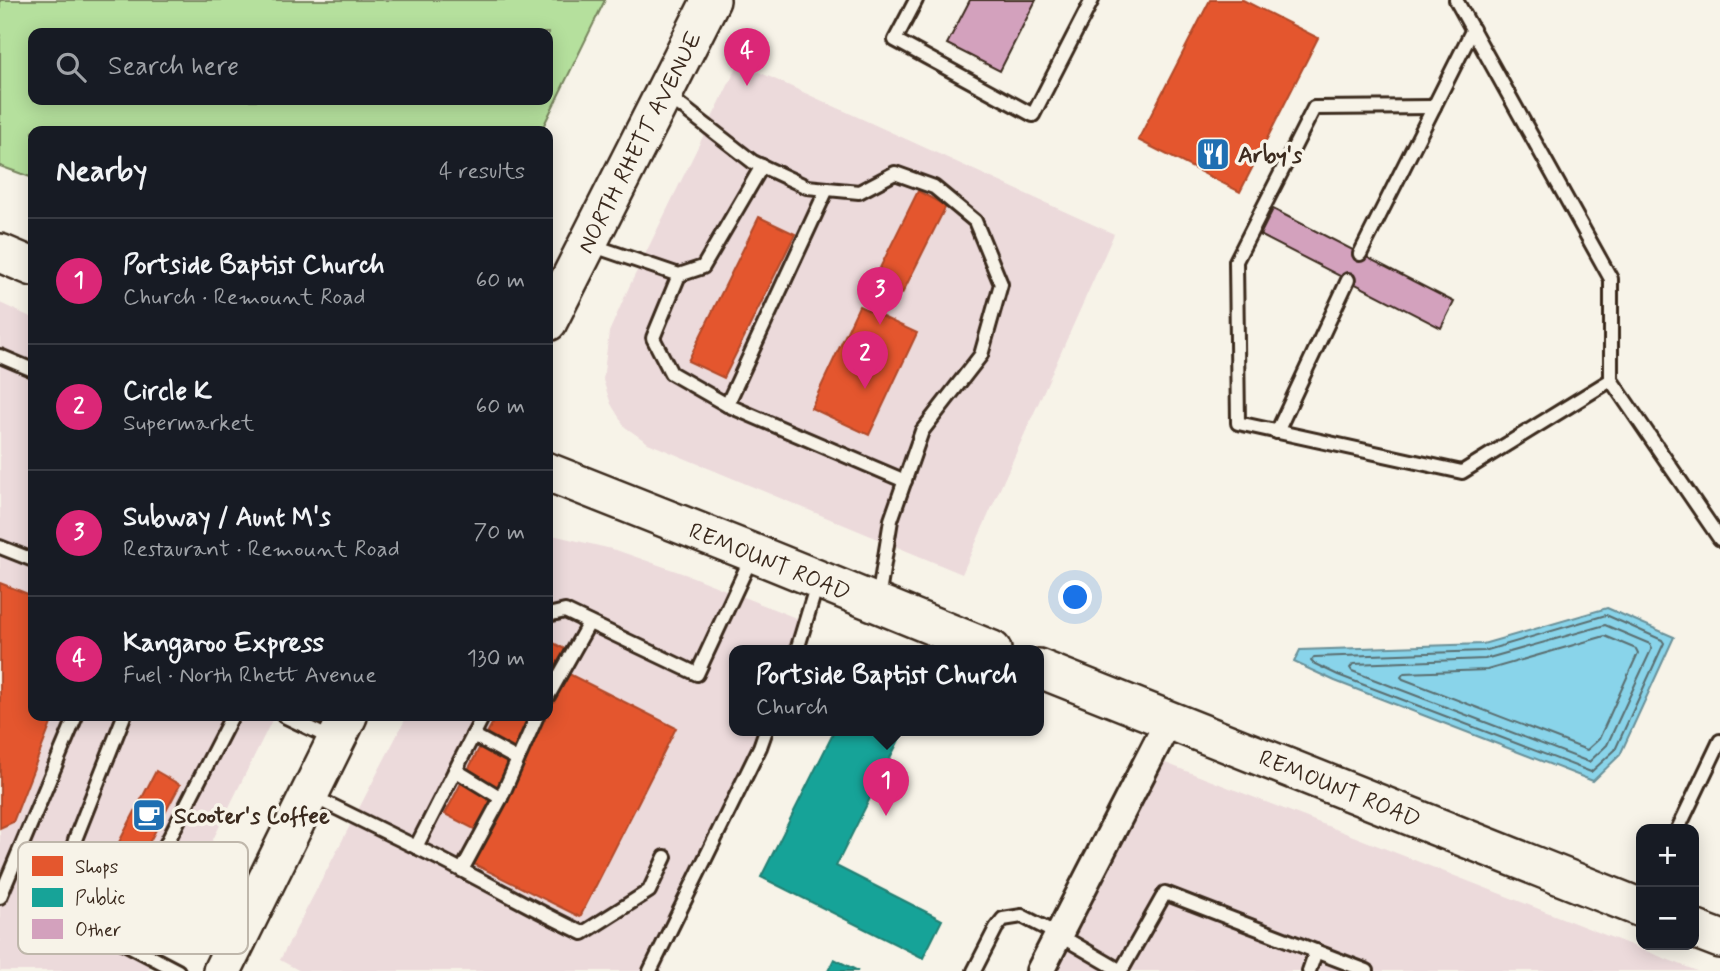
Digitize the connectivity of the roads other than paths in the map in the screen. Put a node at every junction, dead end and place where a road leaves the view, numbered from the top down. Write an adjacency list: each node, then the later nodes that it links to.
1 (711, 0): 6 (main road, NORTH RHETT AVENUE)
2 (916, 0): 3 (lane)
3 (1092, 0)
4 (1456, 0): 5 (lane)
5 (1472, 29): 7 (lane); 19 (lane)
6 (664, 93): 8 (lane); 10 (main road, NORTH RHETT AVENUE)
7 (1434, 107): 12 (lane); 21 (lane)
8 (762, 166): 9 (lane); 14 (lane)
9 (827, 189): 20 (lane); 23 (lane)
10 (587, 244): 14 (lane); 16 (main road, NORTH RHETT AVENUE)
11 (0, 253): 13 (main road)
12 (1360, 254)
13 (28, 265)
14 (679, 275): 20 (lane)
15 (1348, 280): 21 (lane)
16 (553, 312)
17 (0, 356): 18 (lane)
18 (28, 368)
19 (1611, 380): 21 (lane); 24 (lane)
20 (727, 405): 23 (lane)
21 (1277, 432)
22 (553, 474): 26 (main road, REMOUNT ROAD)
23 (905, 481): 29 (lane)
24 (1720, 539)
25 (0, 547): 27 (lane)
26 (753, 553): 28 (main road, REMOUNT ROAD); 31 (lane)
27 (28, 558)
28 (818, 580): 29 (main road, REMOUNT ROAD); 32 (lane)
29 (877, 604): 33 (main road, REMOUNT ROAD)
30 (553, 614): 31 (lane)
31 (589, 623): 35 (lane)
32 (798, 645)
33 (980, 645)
34 (1044, 670): 36 (main road, REMOUNT ROAD)
35 (553, 677)
36 (1169, 720): 60 (main road, REMOUNT ROAD); 63 (street)
37 (74, 721): 52 (lane)
38 (122, 721): 53 (lane)
39 (229, 721): 54 (lane)
40 (308, 721): 43 (lane)
41 (480, 721): 44 (lane)
42 (532, 721): 47 (lane)
43 (342, 728): 49 (main road)
44 (473, 735): 47 (lane); 48 (lane)
45 (764, 736): 70 (lane)
46 (1720, 741): 51 (lane)
47 (517, 759): 50 (lane)
48 (455, 770): 50 (lane); 55 (lane)
49 (310, 795): 55 (lane); 61 (main road)
50 (501, 797): 58 (lane)
51 (1680, 824)
52 (23, 842)
53 (75, 842)
54 (167, 842)
55 (416, 847): 58 (lane)
56 (18, 854): 59 (lane)
57 (665, 857): 58 (lane)
58 (462, 870)
59 (0, 897)
60 (1636, 905)
61 (248, 919)
62 (1699, 931): 64 (main road)
63 (1059, 934): 71 (lane); 72 (street); 73 (lane)
64 (1720, 939)
65 (1317, 951): 73 (lane); 74 (lane); 75 (lane)
66 (145, 954): 68 (lane)
67 (230, 954): 69 (main road)
68 (178, 971)
69 (222, 971)
70 (650, 971)
71 (974, 971)
72 (1040, 971)
73 (1121, 971)
74 (1309, 971)
75 (1367, 971)

